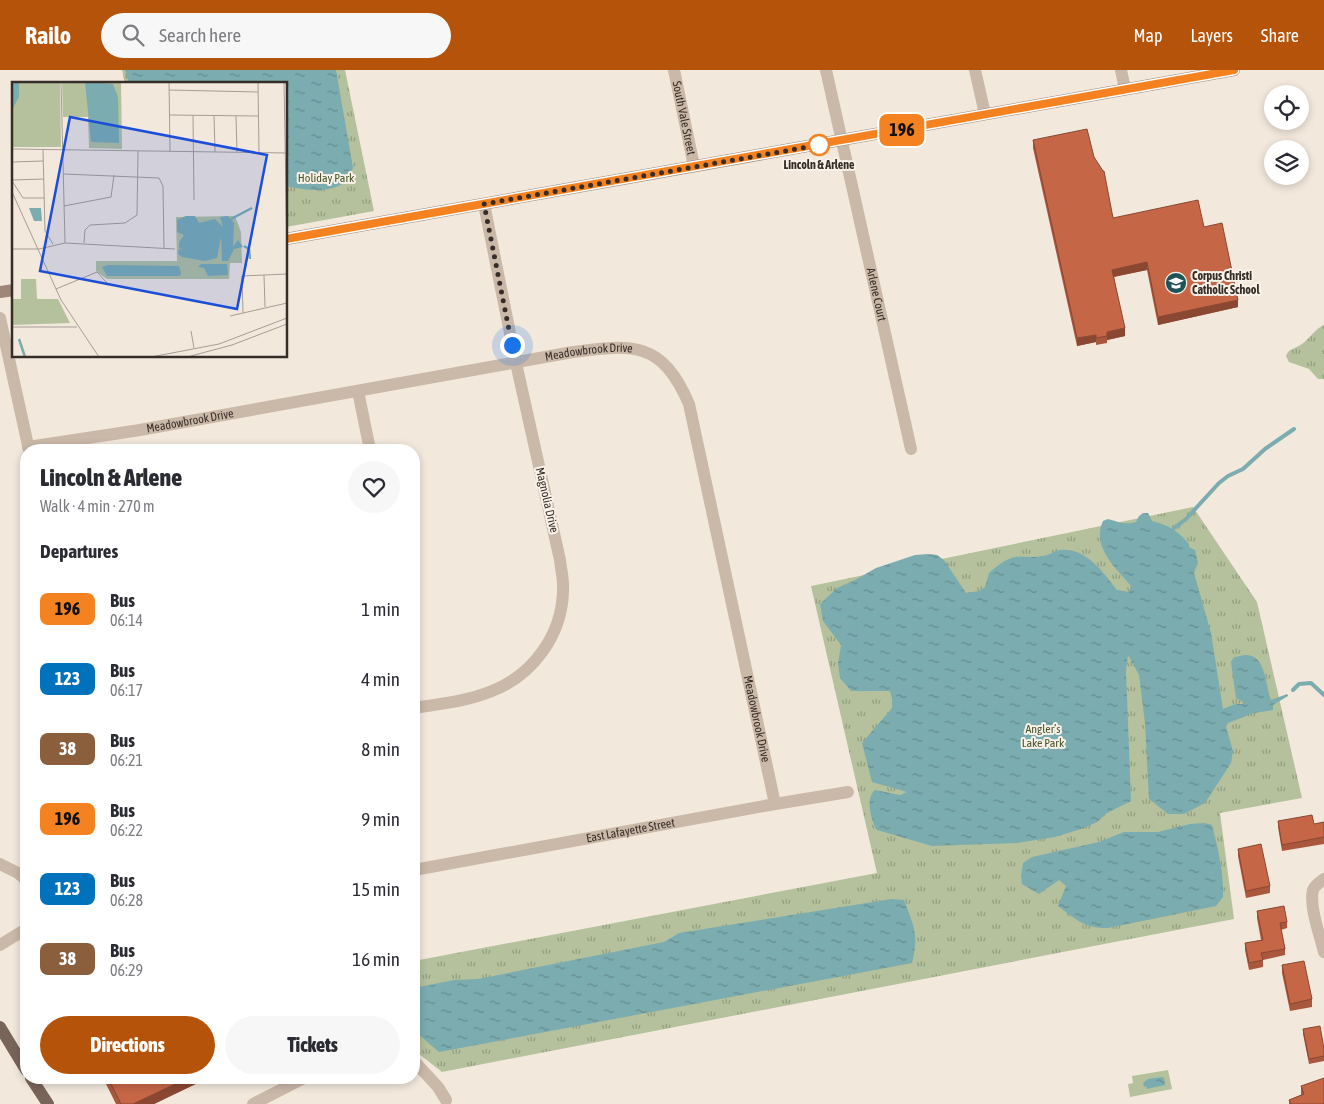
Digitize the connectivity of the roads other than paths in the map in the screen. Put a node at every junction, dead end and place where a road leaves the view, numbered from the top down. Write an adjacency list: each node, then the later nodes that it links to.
1 (674, 70): 9 (street, South Vale Street)
2 (826, 70): 8 (street, Arlene Court)
3 (976, 70): 7 (street)
4 (1121, 70): 6 (street)
5 (1234, 70): 6 (main road)
6 (1125, 89): 7 (main road)
7 (985, 114): 8 (main road)
8 (841, 141): 9 (main road); 18 (street, Arlene Court)
9 (694, 166): 10 (main road)
10 (484, 204): 11 (main road); 13 (street, Magnolia Drive)
11 (288, 239)
12 (0, 318): 15 (street)
13 (516, 363): 14 (street, Meadowbrook Drive); 19 (street, Magnolia Drive); 21 (street, Meadowbrook Drive)
14 (358, 391): 16 (street, Meadowbrook Drive); 17 (street)
15 (28, 444)
16 (58, 444)
17 (369, 444)
18 (910, 449)
19 (420, 707)
20 (848, 792): 21 (street, East Lafayette Street)
21 (775, 804): 23 (street, East Lafayette Street)
22 (0, 864): 24 (street)
23 (420, 869)
24 (20, 875)
25 (1320, 882): 28 (street)
26 (20, 933): 27 (street)
27 (0, 945)
28 (1324, 952)
29 (0, 1027): 30 (main road)
30 (20, 1060)
31 (420, 1068): 34 (street)
32 (35, 1084): 35 (main road)
33 (292, 1084): 36 (street)
34 (446, 1100)
35 (48, 1104)
36 (253, 1104)

